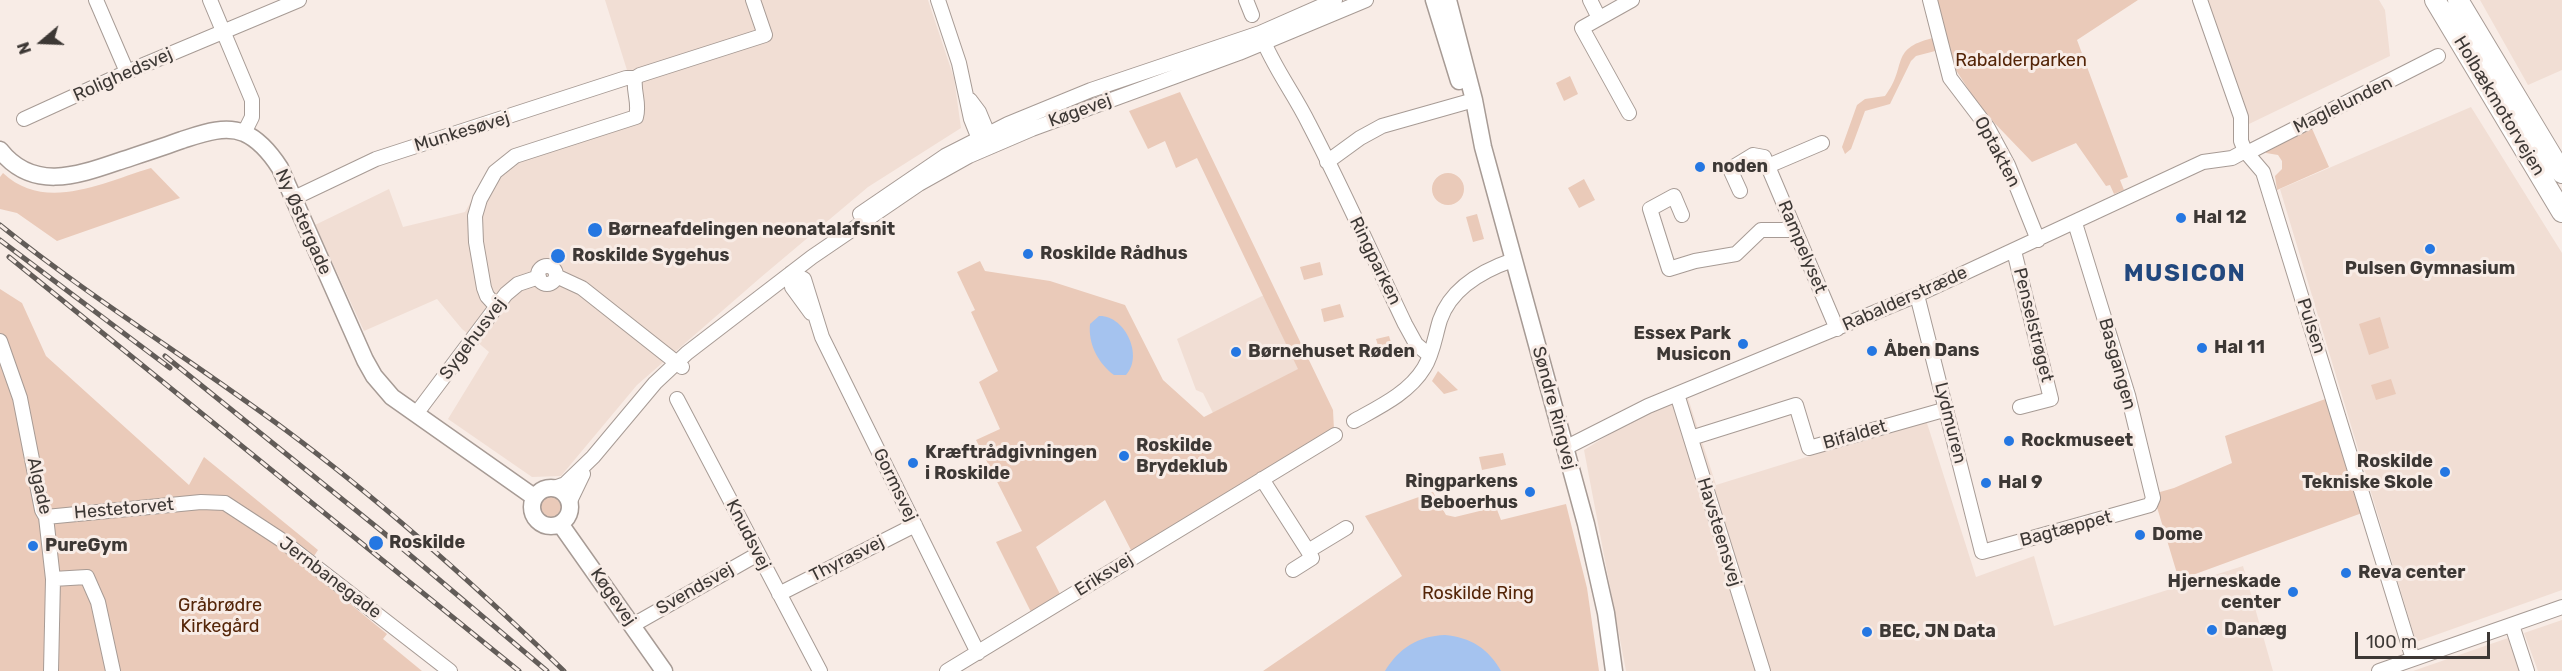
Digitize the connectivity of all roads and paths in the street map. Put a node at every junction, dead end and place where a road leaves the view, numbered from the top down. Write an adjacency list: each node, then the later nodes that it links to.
1 (96, 0): 24 (street)
2 (210, 0): 21 (street)
3 (298, 0): 21 (street, Rolighedsvej)
4 (753, 0): 25 (street, Munkesøvej)
5 (938, 0): 31 (street)
6 (1246, 0): 19 (street)
7 (1366, 0): 18 (street, Køgevej)
8 (1434, 0): 26 (main road, Søndre Ringvej)
9 (1448, 0): 26 (main road, Søndre Ringvej)
10 (1590, 0): 20 (street)
11 (1632, 0): 20 (street)
12 (1930, 0): 44 (street, Optakten)
13 (2200, 0): 34 (street, Pulsen)
14 (2422, 0): 29 (highway)
15 (2435, 0): 29 (highway, Holbækmotorvejen)
16 (2458, 0): 29 (highway, Holbækmotorvejen)
17 (2466, 0): 29 (highway)
18 (1339, 3): 22 (street, Køgevej)
19 (1252, 15)
20 (1599, 18): 27 (street)
21 (224, 32): 24 (street, Rolighedsvej); 30 (street)
22 (1262, 38): 31 (street, Køgevej); 35 (street, Ringparken)
23 (2438, 56): 34 (street, Maglelunden)
24 (128, 72): 28 (street, Rolighedsvej)
25 (634, 78): 39 (street, Munkesøvej); 49 (street)
26 (1470, 101): 35 (street); 46 (main road, Søndre Ringvej)
27 (1629, 113)
28 (24, 119)
29 (2518, 119): 37 (highway, Holbækmotorvejen); 40 (highway, Holbækmotorvejen)
30 (244, 133): 33 (main road); 39 (main road, Ny Østergade)
31 (986, 142): 47 (street, Køgevej)
32 (1822, 143): 36 (street)
33 (0, 150)
34 (2246, 152): 42 (street, Rabalderstræde); 84 (street, Pulsen)
35 (1327, 162): 52 (street, Ringparken)
36 (1768, 166): 38 (street); 43 (street, Rampelyset)
37 (2562, 173)
38 (1740, 191)
39 (294, 198): 58 (main road, Ny Østergade)
40 (2562, 212)
41 (1682, 215): 43 (street)
42 (2075, 223): 44 (street, Rabalderstræde); 69 (street, Basgangen)
43 (1795, 230): 50 (street, Rampelyset)
44 (2038, 240): 45 (street, Rabalderstræde)
45 (2014, 251): 48 (street, Rabalderstræde); 57 (street, Penselstrøget)
46 (1513, 260): 52 (street); 62 (main road, Søndre Ringvej)
47 (791, 273): 53 (street, Køgevej); 72 (street, Gormsvej)
48 (1917, 295): 50 (street, Rabalderstræde); 56 (street, Lydmuren)
49 (497, 307): 53 (street, Sygehusvej); 58 (street, Sygehusvej)
50 (1837, 329): 54 (street, Rabalderstræde)
51 (0, 341): 70 (street, Algade)
52 (1430, 355): 59 (street)
53 (680, 365): 63 (street, Køgevej)
54 (1677, 393): 61 (street, Havsteensvej); 62 (street, Rabalderstræde)
55 (677, 399): 76 (street, Knudsvej)
56 (1947, 407): 61 (street, Bifaldet); 75 (street, Lydmuren)
57 (2020, 407)
58 (416, 414): 66 (main road, Ny Østergade)
59 (1354, 421)
60 (1335, 435): 64 (street, Eriksvej)
61 (1690, 438): 92 (street, Havsteensvej)
62 (1565, 448): 91 (main road, Søndre Ringvej)
63 (593, 457): 65 (street, Køgevej); 67 (street, Køgevej)
64 (1262, 479): 74 (street); 83 (street, Eriksvej)
65 (554, 488): 66 (main road); 67 (main road)
66 (534, 497): 71 (main road)
67 (570, 501): 71 (main road)
68 (201, 502): 70 (street, Hestetorvet); 85 (street, Jernbanegade)
69 (2150, 505): 75 (street, Bagtæppet)
70 (46, 517): 78 (street, Algade)
71 (561, 525): 81 (main road, Køgevej)
72 (915, 525): 79 (street, Thyrasvej); 83 (street, Gormsvej)
73 (1346, 528): 74 (street)
74 (1308, 551): 77 (street)
75 (1982, 552)
76 (758, 554): 79 (street, Knudsvej); 81 (street, Svendsvej)
77 (1293, 570)
78 (52, 579): 86 (street, Algade); 87 (street)
79 (779, 594): 89 (street, Knudsvej)
80 (2562, 607): 82 (street)
81 (633, 625): 88 (main road, Køgevej)
82 (2512, 625): 84 (street); 94 (street)
83 (978, 653): 90 (street, Eriksvej)
84 (2413, 659): 93 (street)
85 (442, 668)
86 (51, 671)
87 (112, 671)
88 (664, 671)
89 (820, 671)
90 (947, 671)
91 (1614, 671)
92 (1763, 671)
93 (2379, 671)
94 (2527, 671)

